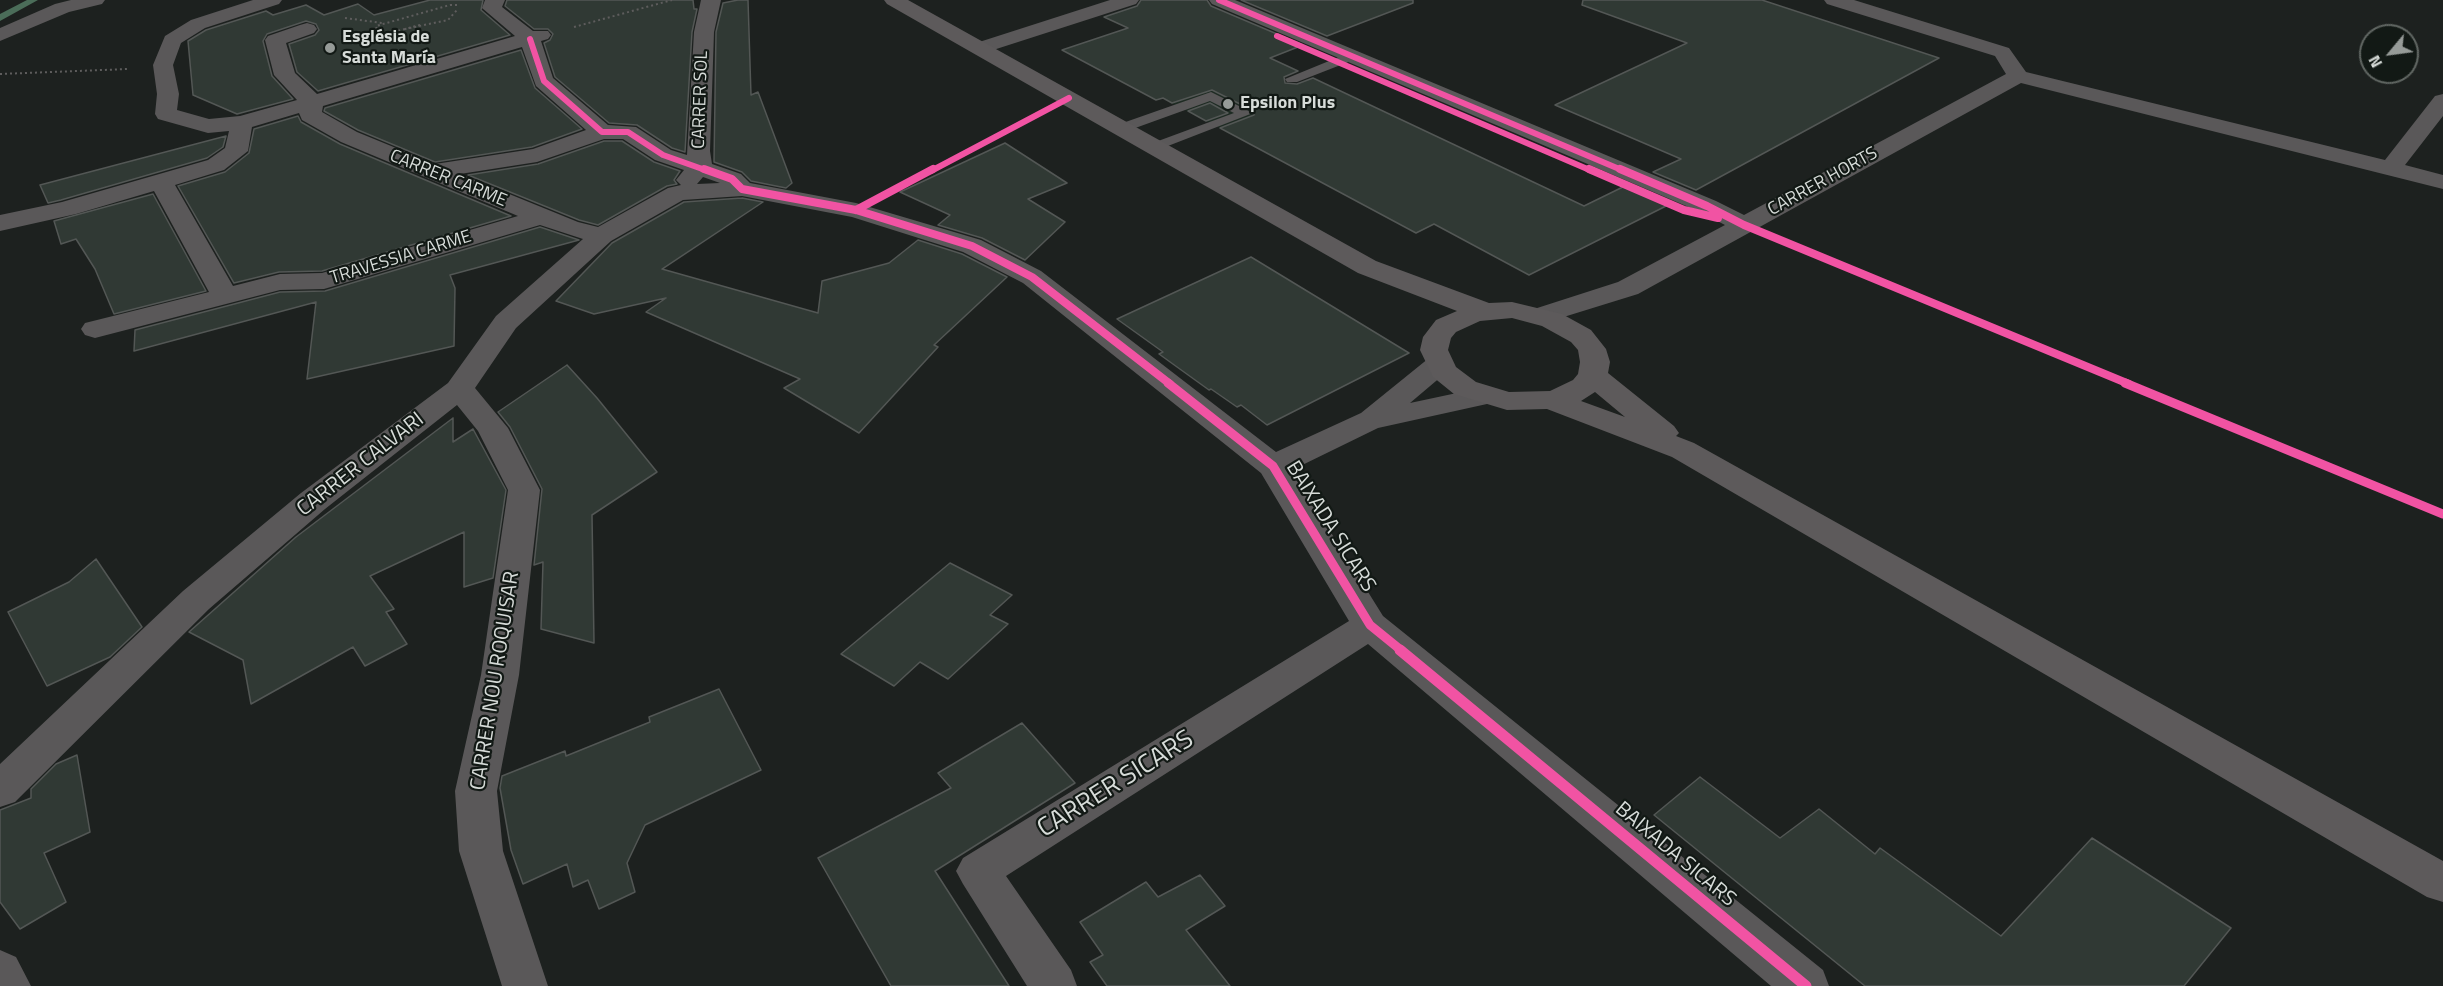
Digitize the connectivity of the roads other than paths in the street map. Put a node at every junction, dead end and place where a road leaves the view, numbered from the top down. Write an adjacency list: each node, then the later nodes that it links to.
1 (95, 0): 10 (street)
2 (272, 0): 18 (street)
3 (495, 0): 11 (street)
4 (711, 0): 22 (street, CARRER SOL)
5 (894, 0): 12 (street)
6 (1129, 0): 12 (street)
7 (1219, 0): 13 (street)
8 (1834, 0): 14 (street)
9 (308, 29): 17 (street)
10 (0, 35)
11 (536, 37): 17 (street); 20 (street)
12 (980, 48): 19 (street)
13 (1351, 56): 15 (lane); 31 (street)
14 (2018, 76): 23 (street); 31 (street, CARRER HORTS)
15 (1292, 79)
16 (2443, 101): 23 (street)
17 (314, 103): 18 (street); 24 (street, CARRER CARME)
18 (242, 123): 25 (street)
19 (1122, 128): 21 (street); 21 (lane)
20 (602, 132): 22 (street, BAIXADA SICARS); 24 (street)
21 (1155, 147): 33 (street)
22 (700, 166): 27 (street, BAIXADA SICARS); 28 (street, CARRER SOL)
23 (2391, 168): 26 (street)
24 (431, 172): 29 (street, CARRER CARME)
25 (161, 182): 30 (street); 35 (street)
26 (2443, 182)
27 (742, 189): 28 (street, CARRER CALVARI); 48 (street, BAIXADA SICARS)
28 (677, 193): 32 (street, CARRER CALVARI)
29 (541, 217): 32 (street, CARRER CARME); 35 (street, TRAVESSIA CARME)
30 (0, 223)
31 (1744, 225): 34 (street, CARRER HORTS)
32 (602, 236): 43 (street, CARRER CALVARI)
33 (1367, 267): 36 (street); 39 (street)
34 (1628, 288): 37 (street, CARRER HORTS); 40 (street, CARRER HORTS)
35 (225, 296): 38 (street, TRAVESSIA CARME)
36 (1484, 311): 37 (street); 39 (street)
37 (1541, 315): 40 (street)
38 (95, 329)
39 (1441, 331): 41 (street)
40 (1581, 336): 42 (street)
41 (1439, 364): 44 (street); 46 (street)
42 (1593, 375): 45 (street); 47 (street)
43 (459, 389): 50 (street, CARRER CALVARI); 54 (street, CARRER NOU ROQUISAR)
44 (1485, 396): 45 (street); 46 (street)
45 (1550, 400): 47 (street)
46 (1369, 421): 48 (street)
47 (1683, 450): 51 (street)
48 (1273, 466): 49 (street, BAIXADA SICARS)
49 (1370, 626): 55 (street, CARRER SICARS); 56 (street, BAIXADA SICARS)
50 (0, 790)
51 (2443, 883)
52 (0, 972): 53 (street)
53 (8, 986)
54 (525, 986)
55 (1054, 986)
56 (1806, 986)

